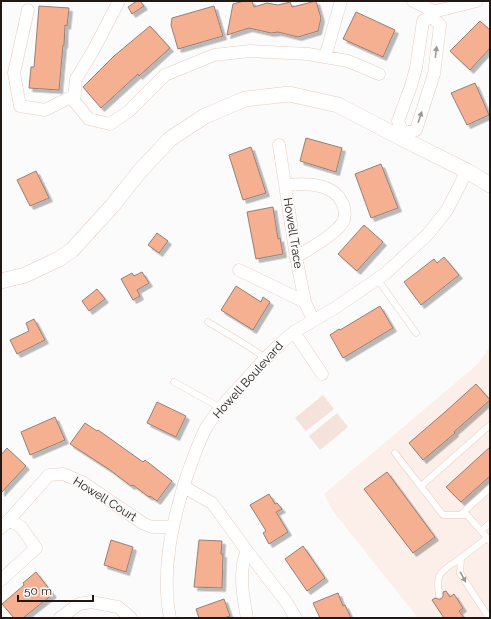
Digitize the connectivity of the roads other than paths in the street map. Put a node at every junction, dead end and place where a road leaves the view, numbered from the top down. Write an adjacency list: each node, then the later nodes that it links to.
1 (119, 1): 11 (street)
2 (341, 1): 7 (street)
3 (413, 1): 6 (street)
4 (477, 1): 6 (street)
5 (28, 10): 11 (street)
6 (432, 14): 9 (street); 10 (street, one-way to 6)
7 (325, 57): 8 (street); 11 (street)
8 (378, 74)
9 (411, 86): 10 (street); 12 (street)
10 (429, 90): 12 (street, one-way to 10)
11 (75, 94)
12 (402, 136): 14 (street); 20 (street)
13 (280, 145): 15 (street, Howell Trace)
14 (467, 171): 16 (street); 19 (street, Howell Boulevard)
15 (285, 185): 17 (street, Howell Trace); 17 (street)
16 (490, 185)
17 (296, 257): 21 (street, Howell Trace)
18 (239, 270): 21 (street)
19 (378, 280): 22 (street, Howell Boulevard); 25 (lane)
20 (1, 281)
21 (305, 302): 22 (street, Howell Trace)
22 (313, 320): 24 (street, Howell Boulevard)
23 (208, 322): 26 (lane)
24 (294, 332): 26 (street, Howell Boulevard); 27 (street)
25 (416, 333)
26 (266, 358): 29 (street, Howell Boulevard)
27 (322, 374)
28 (174, 382): 29 (lane)
29 (221, 408): 32 (street, Howell Boulevard)
30 (490, 425): 33 (lane)
31 (395, 453): 33 (lane)
32 (184, 486): 38 (street, Howell Boulevard); 41 (street)
33 (421, 486): 35 (lane)
34 (490, 488): 35 (lane)
35 (460, 515): 39 (lane)
36 (490, 523): 39 (lane)
37 (5, 524): 38 (street, Howell Court); 43 (street, Howell Court)
38 (172, 527): 47 (street, Howell Boulevard)
39 (481, 531): 40 (lane)
40 (488, 540): 42 (lane)
41 (248, 551): 48 (street); 49 (street)
42 (461, 558): 44 (lane); 50 (lane, one-way to 50)
43 (1, 580)
44 (439, 595)
45 (60, 618): 46 (street)
46 (131, 618)
47 (170, 618)
48 (247, 618)
49 (296, 618)
50 (489, 618)

